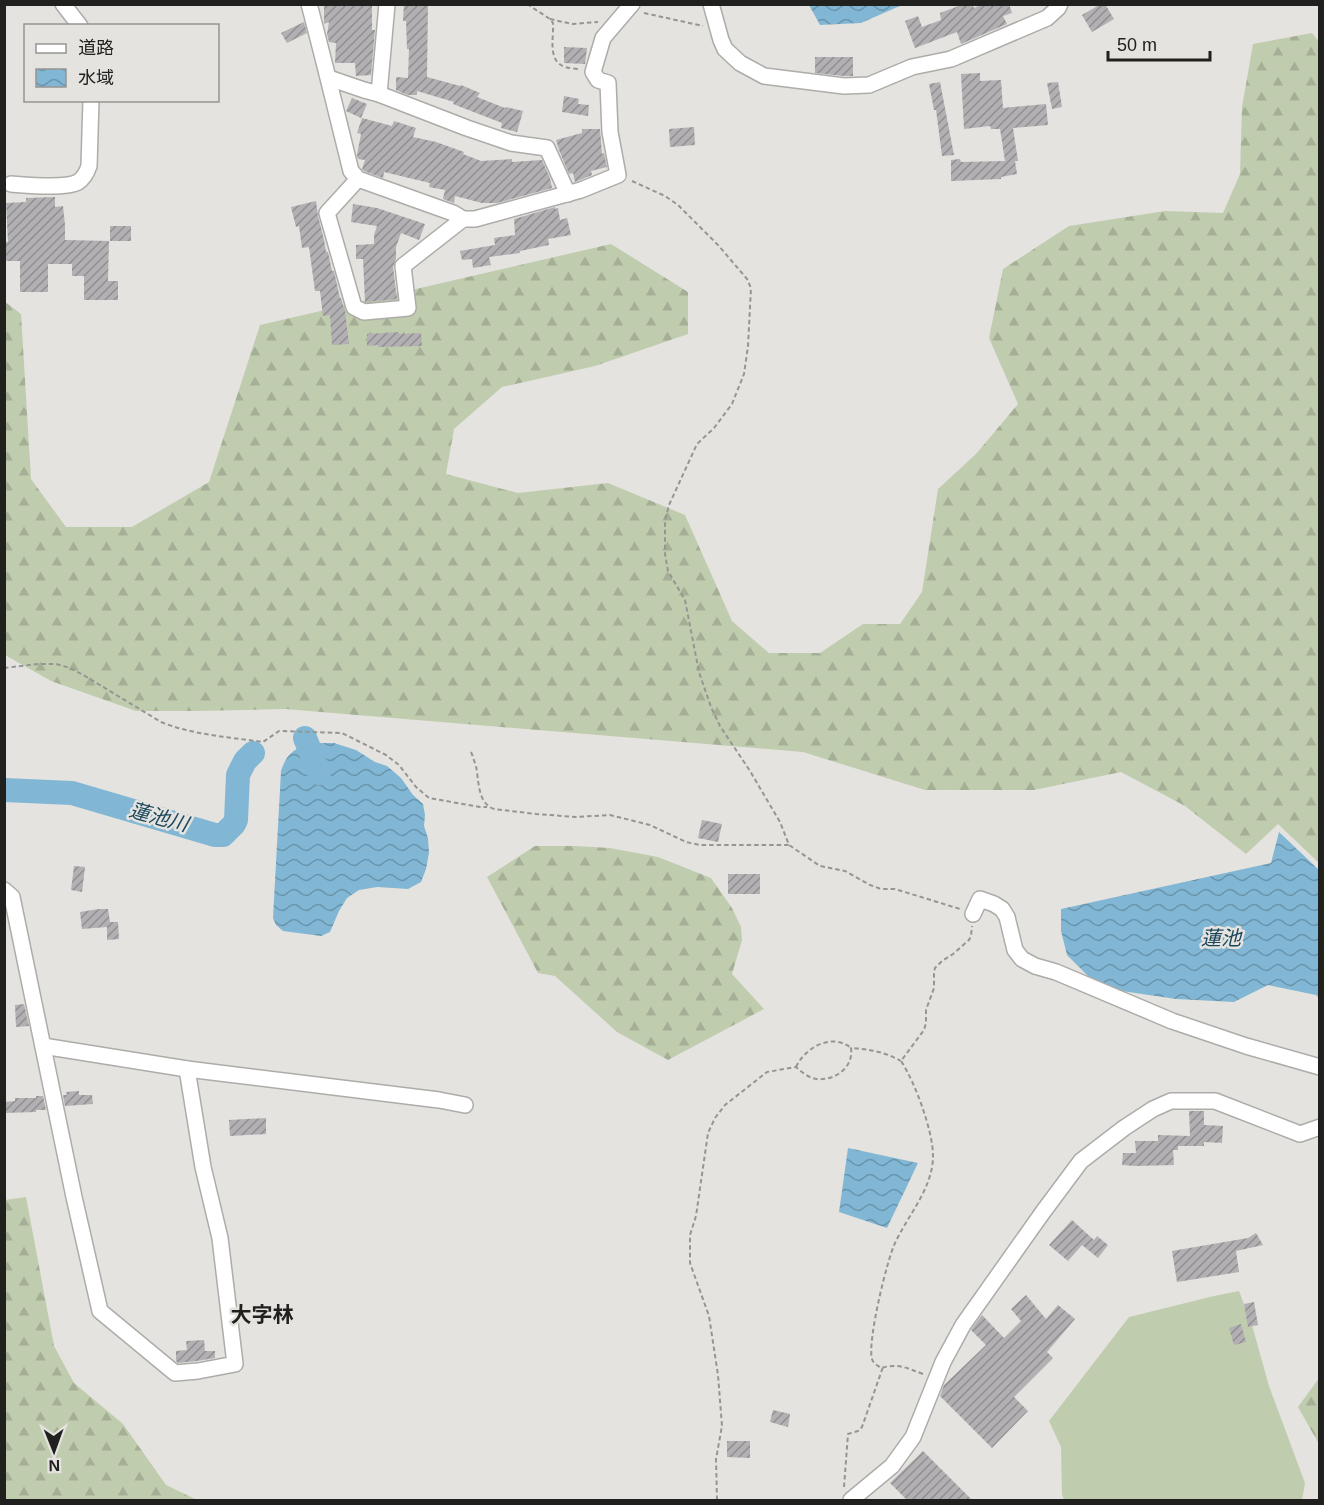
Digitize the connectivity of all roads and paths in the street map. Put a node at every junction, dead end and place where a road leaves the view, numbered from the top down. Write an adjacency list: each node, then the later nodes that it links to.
1 (63, 4): 10 (street)
2 (309, 4): 13 (street)
3 (387, 4): 14 (street)
4 (527, 4): 8 (path)
5 (711, 4): 11 (street)
6 (1060, 4): 11 (street)
7 (631, 6): 9 (street); 11 (path)
8 (550, 19): 9 (path); 12 (path)
9 (618, 20): 12 (street)
10 (78, 24)
11 (718, 28)
12 (593, 72): 16 (street)
13 (329, 78): 14 (street); 17 (street)
14 (379, 94): 19 (street)
15 (91, 102): 18 (street)
16 (618, 175): 19 (street); 24 (path)
17 (357, 179): 20 (street); 20 (street)
18 (11, 184)
19 (568, 194): 20 (street)
20 (463, 219)
21 (4, 668): 23 (path)
22 (471, 752): 23 (path)
23 (487, 807): 24 (path)
24 (789, 845): 26 (path)
25 (4, 890): 27 (street)
26 (973, 914): 29 (path); 31 (street)
27 (43, 1046): 32 (street); 32 (street)
28 (851, 1048): 29 (path); 30 (path); 30 (path)
29 (901, 1061): 35 (path)
30 (796, 1067): 38 (path)
31 (1320, 1067)
32 (187, 1069): 33 (street)
33 (465, 1105)
34 (1320, 1127): 36 (street)
35 (883, 1367): 36 (path); 37 (path)
36 (936, 1380): 37 (street)
37 (847, 1496)
38 (717, 1500)

